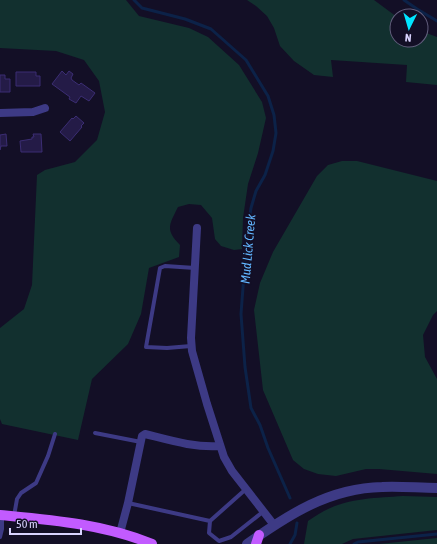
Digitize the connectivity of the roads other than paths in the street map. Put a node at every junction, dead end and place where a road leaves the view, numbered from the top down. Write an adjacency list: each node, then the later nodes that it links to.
1 (45, 108): 2 (street)
2 (0, 113)
3 (197, 228): 4 (street)
4 (195, 268): 5 (street); 5 (lane)
5 (192, 346): 9 (street)
6 (95, 433): 8 (lane)
7 (55, 434): 15 (lane)
8 (141, 442): 9 (street); 12 (street)
9 (220, 446): 11 (street)
10 (437, 488): 17 (street)
11 (246, 489): 13 (street); 16 (lane)
12 (128, 503): 16 (lane); 18 (street)
13 (264, 511): 16 (lane); 17 (street)
14 (1, 515): 15 (main road); 19 (lane)
15 (14, 517): 18 (main road)
16 (210, 521)
17 (280, 521): 20 (street)
18 (120, 533): 21 (main road)
19 (0, 537)
20 (258, 540): 22 (street)
21 (147, 543)
22 (247, 544)

